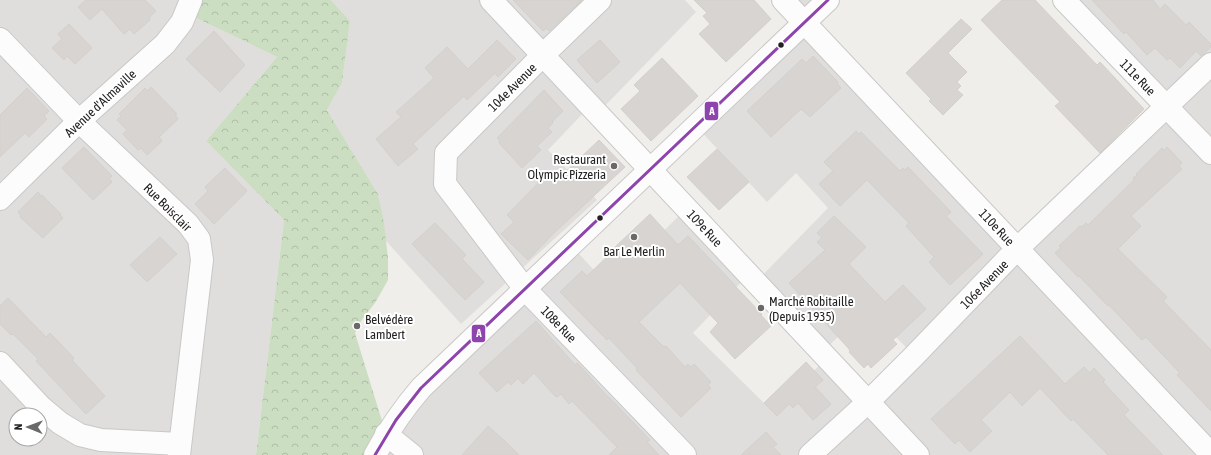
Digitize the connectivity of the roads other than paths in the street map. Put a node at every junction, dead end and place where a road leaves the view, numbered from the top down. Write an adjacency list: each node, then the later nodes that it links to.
1 (191, 0): 12 (street, Avenue d'Almaville)
2 (491, 0): 9 (street, 109e Rue)
3 (600, 0): 9 (street, 104e Avenue)
4 (783, 0): 7 (street, 110e Rue)
5 (828, 0): 7 (street)
6 (1064, 0): 11 (street, 111e Rue)
7 (804, 23): 14 (street); 17 (street, 110e Rue)
8 (0, 39): 12 (street, Rue Boisclair)
9 (543, 55): 14 (street, 109e Rue); 15 (street, 104e Avenue)
10 (1211, 64): 11 (street, 106e Avenue)
11 (1166, 107): 13 (street, 111e Rue); 17 (street, 106e Avenue)
12 (79, 121): 16 (street, Avenue d'Almaville); 22 (street, Rue Boisclair)
13 (1211, 154)
14 (650, 169): 18 (street); 20 (street, 109e Rue)
15 (444, 184): 18 (street, 108e Rue)
16 (0, 199)
17 (1017, 248): 20 (street, 106e Avenue); 23 (street, 110e Rue)
18 (525, 289): 21 (street); 26 (street, 108e Rue)
19 (0, 363): 22 (street)
20 (868, 402): 27 (street, 106e Avenue); 28 (street, 109e Rue)
21 (386, 434): 24 (street); 25 (street)
22 (179, 450)
23 (1211, 454)
24 (375, 455)
25 (412, 455)
26 (685, 455)
27 (810, 455)
28 (918, 455)

